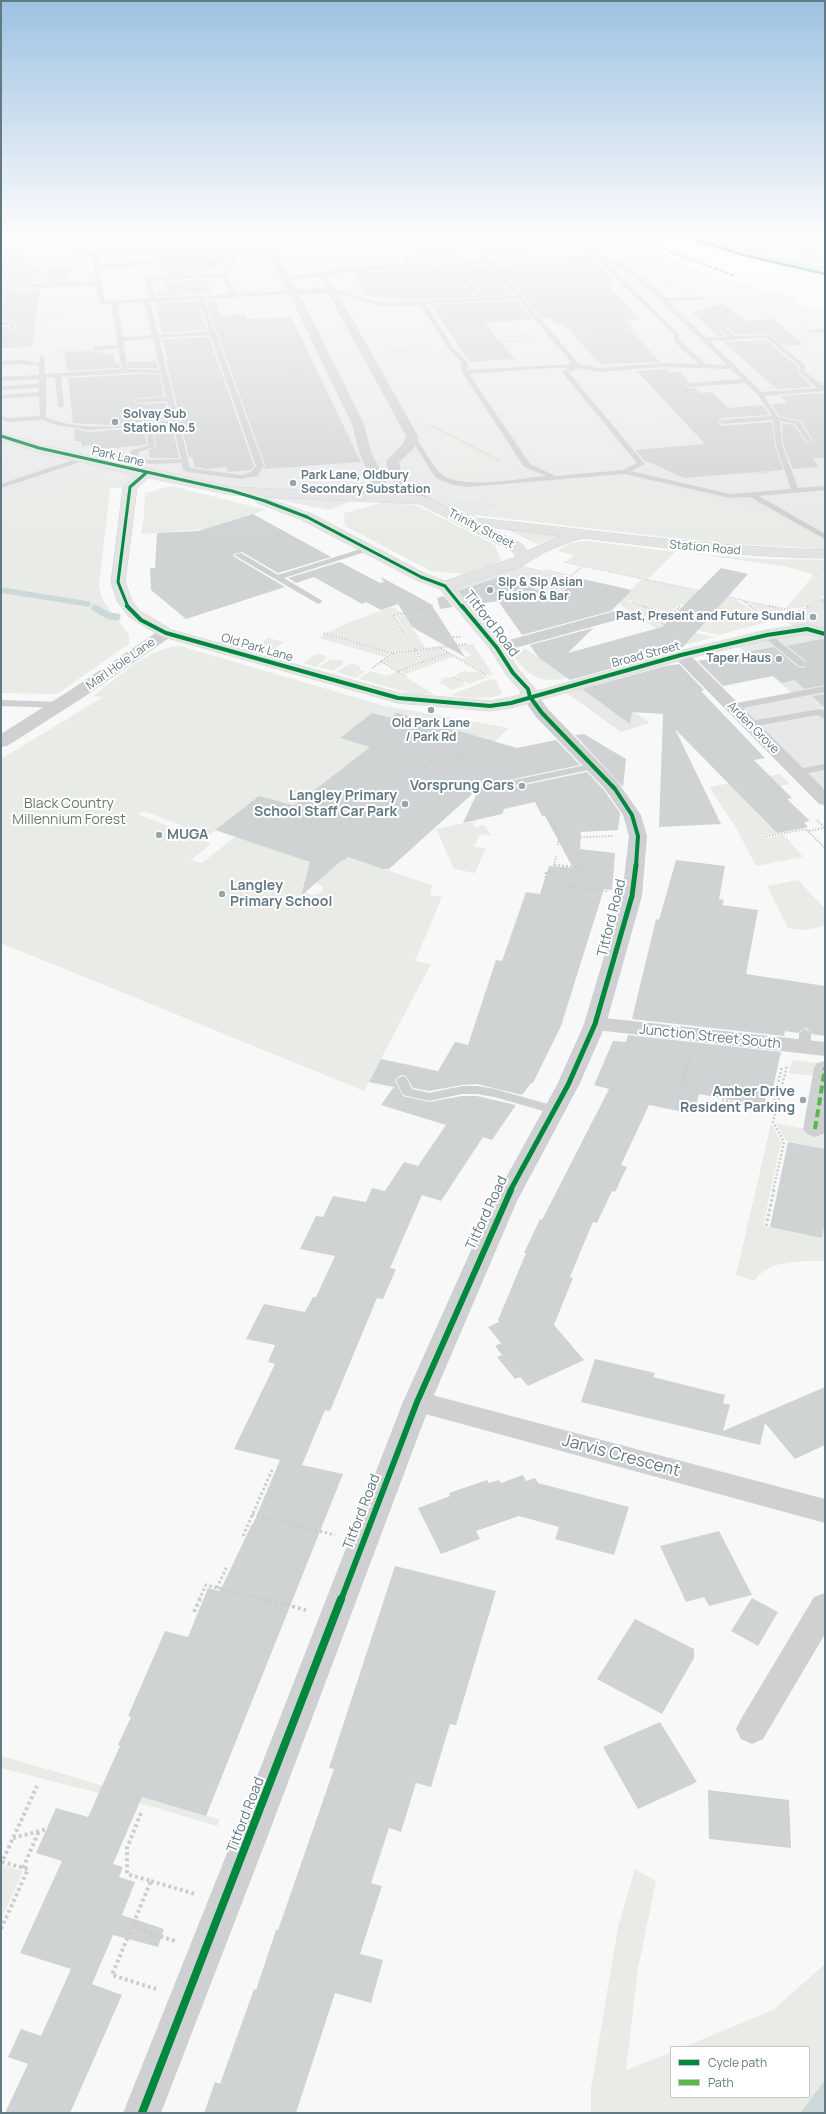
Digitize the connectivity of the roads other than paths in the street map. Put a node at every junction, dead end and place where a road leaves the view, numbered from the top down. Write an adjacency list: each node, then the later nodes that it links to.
1 (119, 336): 14 (lane)
2 (188, 336): 10 (lane)
3 (213, 336): 61 (lane)
4 (314, 336): 68 (street, Trinity Street)
5 (356, 336): 51 (street)
6 (551, 336): 20 (lane)
7 (676, 336): 21 (lane)
8 (700, 336): 15 (lane)
9 (730, 336): 13 (lane)
10 (155, 337): 14 (lane); 25 (lane)
11 (444, 338): 12 (lane); 26 (lane)
12 (454, 338)
13 (733, 338): 15 (lane); 36 (lane)
14 (120, 339): 16 (lane)
15 (704, 340): 22 (lane)
16 (121, 346): 17 (lane); 24 (lane)
17 (96, 350)
18 (1, 363): 19 (lane)
19 (42, 364): 23 (lane); 28 (lane)
20 (577, 366): 21 (lane); 26 (lane); 59 (lane)
21 (704, 366): 22 (lane)
22 (732, 367): 30 (lane)
23 (5, 370)
24 (125, 371): 25 (lane); 27 (lane)
25 (164, 372): 40 (lane)
26 (465, 372): 62 (lane)
27 (58, 375): 28 (lane); 31 (lane)
28 (42, 377): 29 (lane); 34 (lane)
29 (1, 380)
30 (747, 381): 33 (lane); 38 (lane)
31 (59, 385): 32 (lane); 44 (lane)
32 (69, 385)
33 (690, 385)
34 (43, 386): 35 (lane); 37 (lane)
35 (1, 388)
36 (823, 389): 38 (lane)
37 (43, 394): 39 (lane); 46 (lane)
38 (760, 394): 43 (lane)
39 (1, 397)
40 (170, 399): 42 (lane); 48 (lane)
41 (783, 399): 43 (lane)
42 (138, 401)
43 (764, 401): 47 (lane)
44 (61, 406)
45 (1, 418): 46 (lane)
46 (43, 418): 48 (lane)
47 (776, 418): 49 (lane); 53 (lane); 66 (lane)
48 (176, 422): 57 (lane)
49 (722, 422)
50 (145, 433): 55 (lane)
51 (412, 436): 62 (lane); 69 (street, Trinity Street)
52 (3, 438): 56 (main road, Park Lane)
53 (809, 441)
54 (98, 452): 55 (lane)
55 (134, 457): 57 (lane)
56 (85, 459): 60 (main road, Park Lane); 63 (lane)
57 (185, 461): 61 (lane)
58 (223, 468): 61 (lane)
59 (624, 472): 62 (lane); 67 (lane)
60 (146, 474): 65 (main road, Park Lane); 84 (main road, Old Park Lane)
61 (225, 476)
62 (553, 477)
63 (1, 486)
64 (824, 489): 66 (lane)
65 (232, 491): 68 (main road, Park Lane); 70 (main road, Titford Road)
66 (795, 491): 67 (lane)
67 (751, 494): 73 (lane)
68 (360, 497): 69 (main road, Trinity Street); 70 (main road, Trinity Street)
69 (423, 500): 71 (main road, Trinity Street)
70 (325, 516): 74 (main road, Titford Road)
71 (465, 520): 72 (main road, Station Road); 77 (main road, Trinity Street)
72 (586, 535): 75 (main road, Station Road); 77 (main road, Station Road)
73 (825, 537)
74 (367, 550): 78 (lane); 79 (main road, Titford Road)
75 (825, 554)
76 (238, 555): 78 (lane)
77 (524, 559): 79 (main road, Trinity Street)
78 (277, 578): 80 (lane)
79 (445, 586): 87 (main road, Titford Road)
80 (318, 602)
81 (572, 612): 83 (street)
82 (615, 616): 83 (street, Titford Road)
83 (589, 623): 87 (street, Titford Road)
84 (166, 633): 91 (main road, Old Park Lane); 93 (street, Marl Hole Lane)
85 (825, 634): 86 (main road, Broad Street)
86 (767, 635): 88 (main road, Broad Street); 89 (lane)
87 (496, 648): 91 (main road, Titford Road)
88 (682, 656): 91 (main road, Broad Street); 94 (street, Arden Grove)
89 (802, 664)
90 (825, 689): 94 (lane)
91 (530, 697): 98 (street, Titford Road)
92 (1, 703): 93 (lane)
93 (61, 705): 97 (street, Marl Hole Lane)
94 (732, 707): 96 (street, Arden Grove)
95 (825, 716): 96 (lane)
96 (750, 724): 100 (street, Arden Grove)
97 (1, 742)
98 (595, 766): 101 (lane); 103 (street, Titford Road)
99 (825, 767): 100 (lane)
100 (797, 772): 102 (street, Arden Grove)
101 (495, 788)
102 (825, 800)
103 (595, 1024): 104 (street, Junction Street South); 107 (street, Titford Road)
104 (812, 1043)
105 (825, 1068): 108 (street)
106 (402, 1080): 107 (lane)
107 (554, 1110): 109 (street, Titford Road)
108 (815, 1129)
109 (417, 1402): 110 (street, Jarvis Crescent); 113 (street, Titford Road)
110 (825, 1511)
111 (825, 1606): 112 (street)
112 (752, 1729)
113 (142, 2113)

